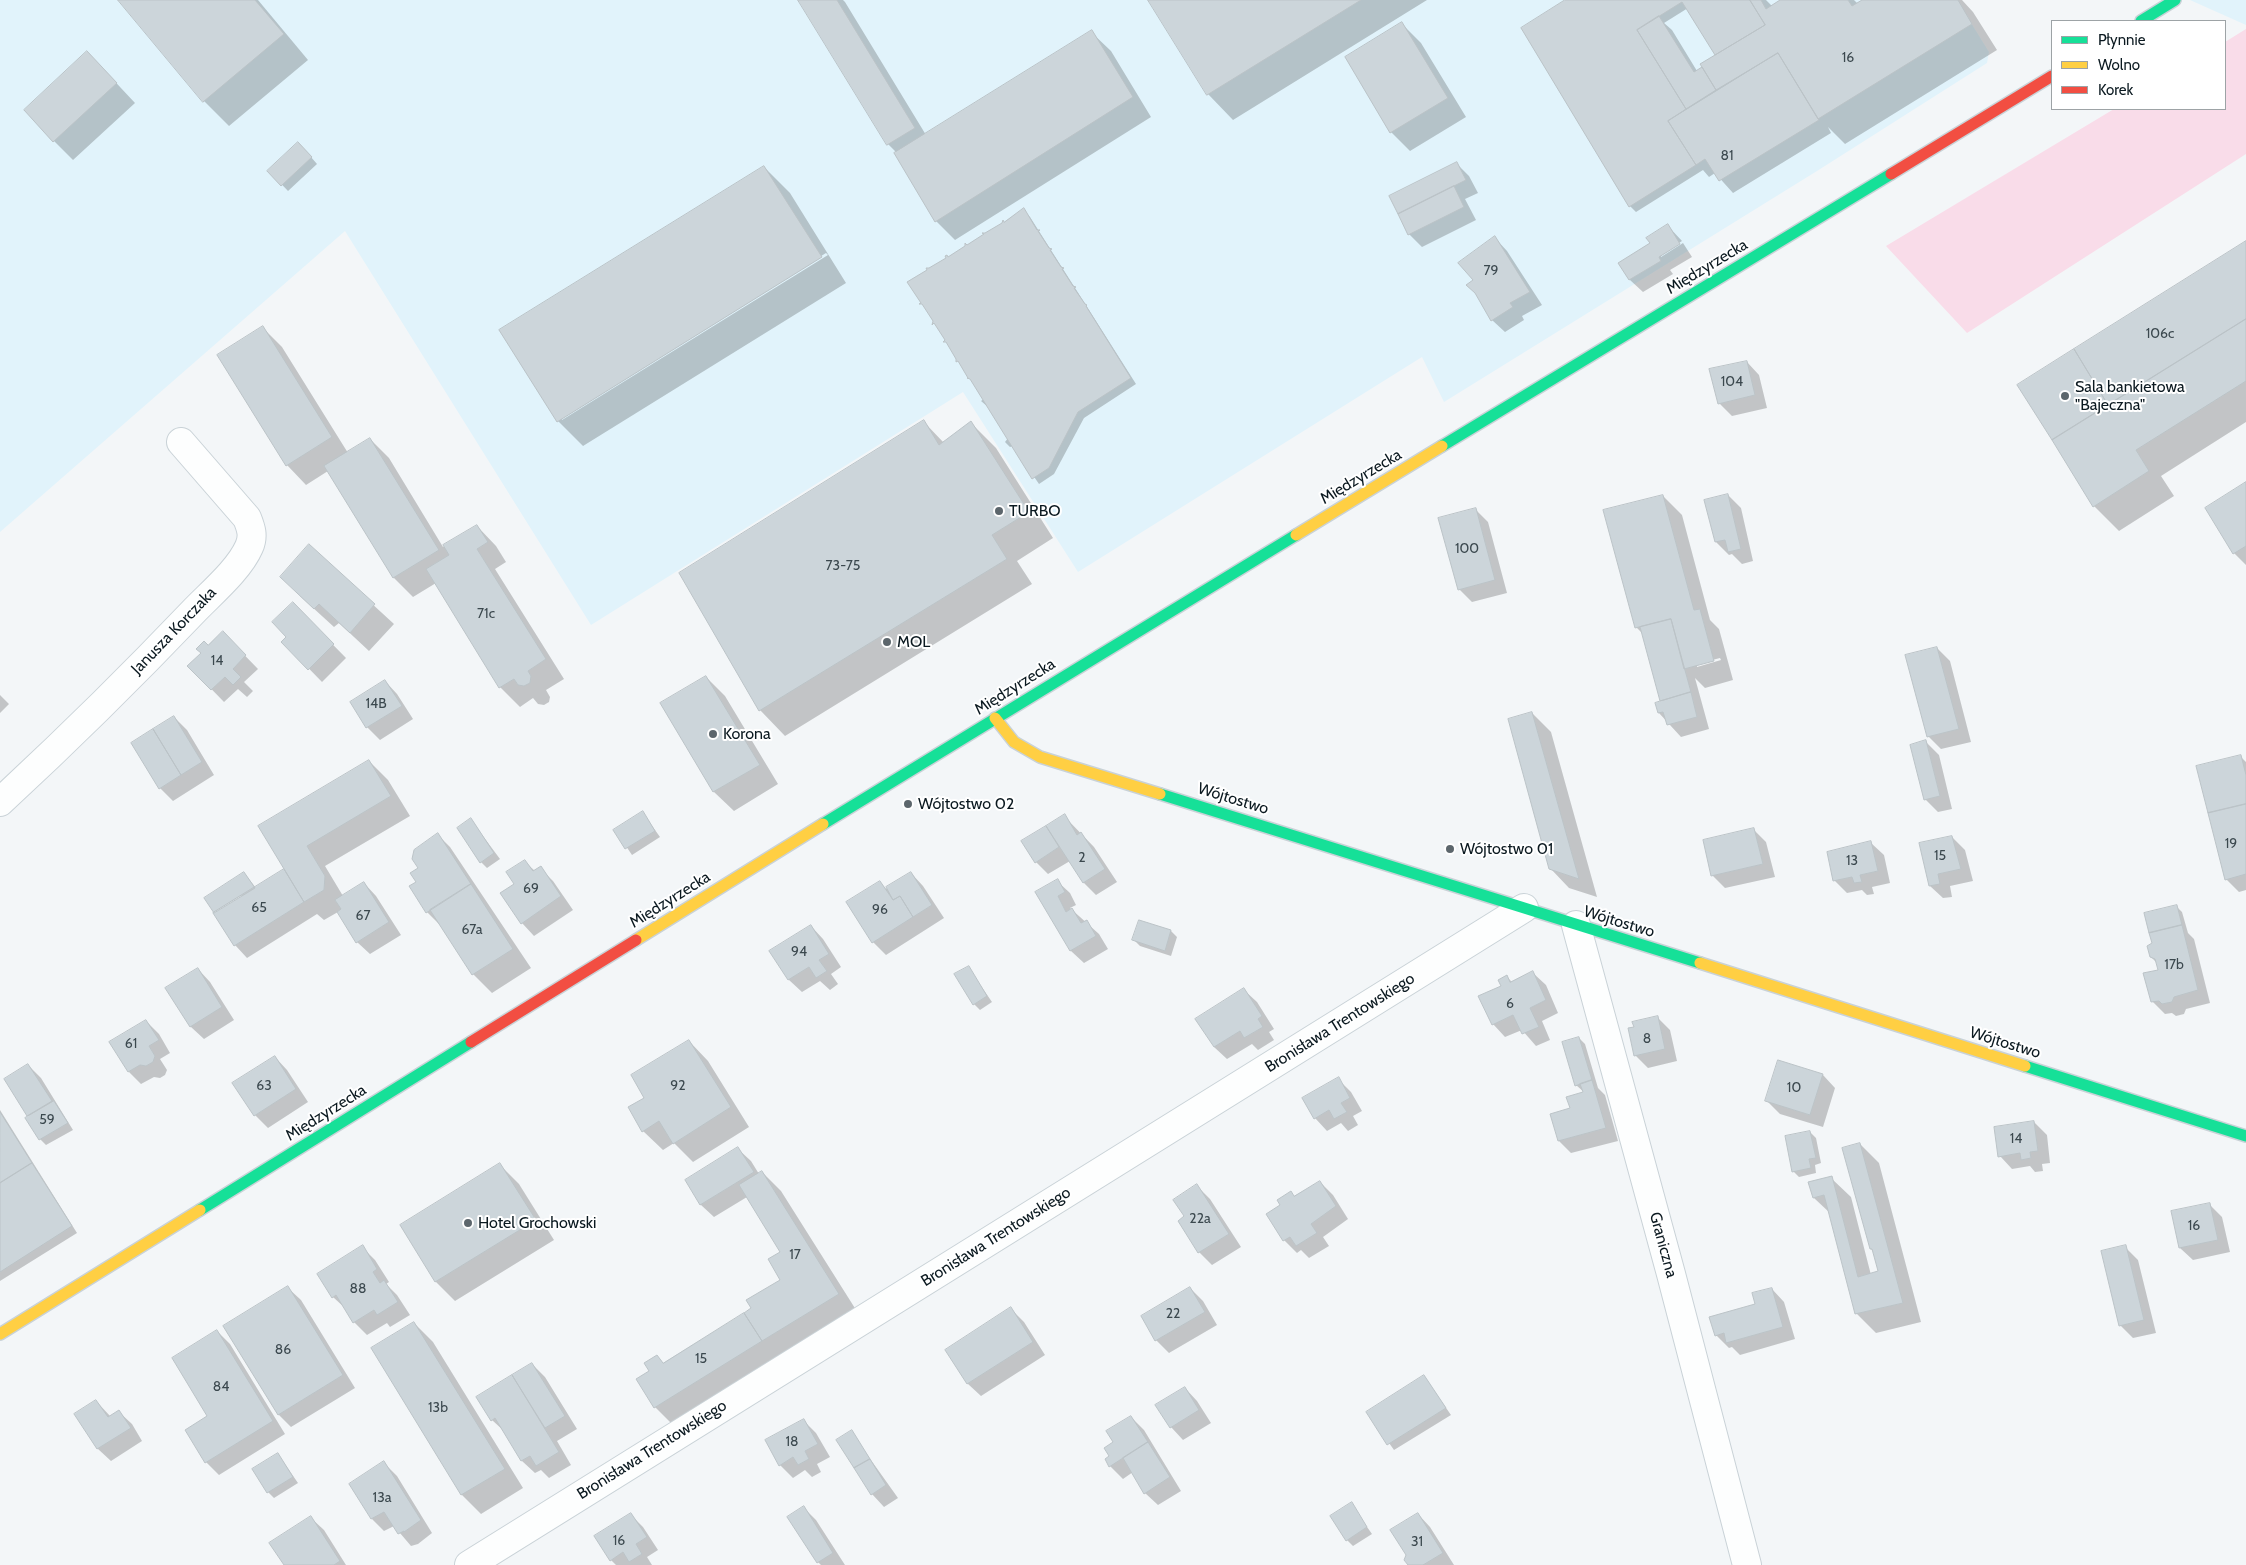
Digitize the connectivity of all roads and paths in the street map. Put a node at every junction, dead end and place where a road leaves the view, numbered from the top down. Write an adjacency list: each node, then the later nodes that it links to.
1 (2175, 0): 2 (main road)
2 (2143, 20)
3 (2051, 77): 5 (main road, Międzyrzecka)
4 (182, 442): 6 (street, Janusza Korczaka)
5 (995, 718): 7 (main road, Wójtostwo); 10 (main road, Międzyrzecka)
6 (0, 802)
7 (1524, 908): 8 (main road, Wójtostwo); 11 (street, Bronisława Trentowskiego)
8 (1576, 925): 9 (main road, Wójtostwo); 12 (street, Graniczna)
9 (2246, 1136)
10 (0, 1334)
11 (469, 1565)
12 (1747, 1565)

